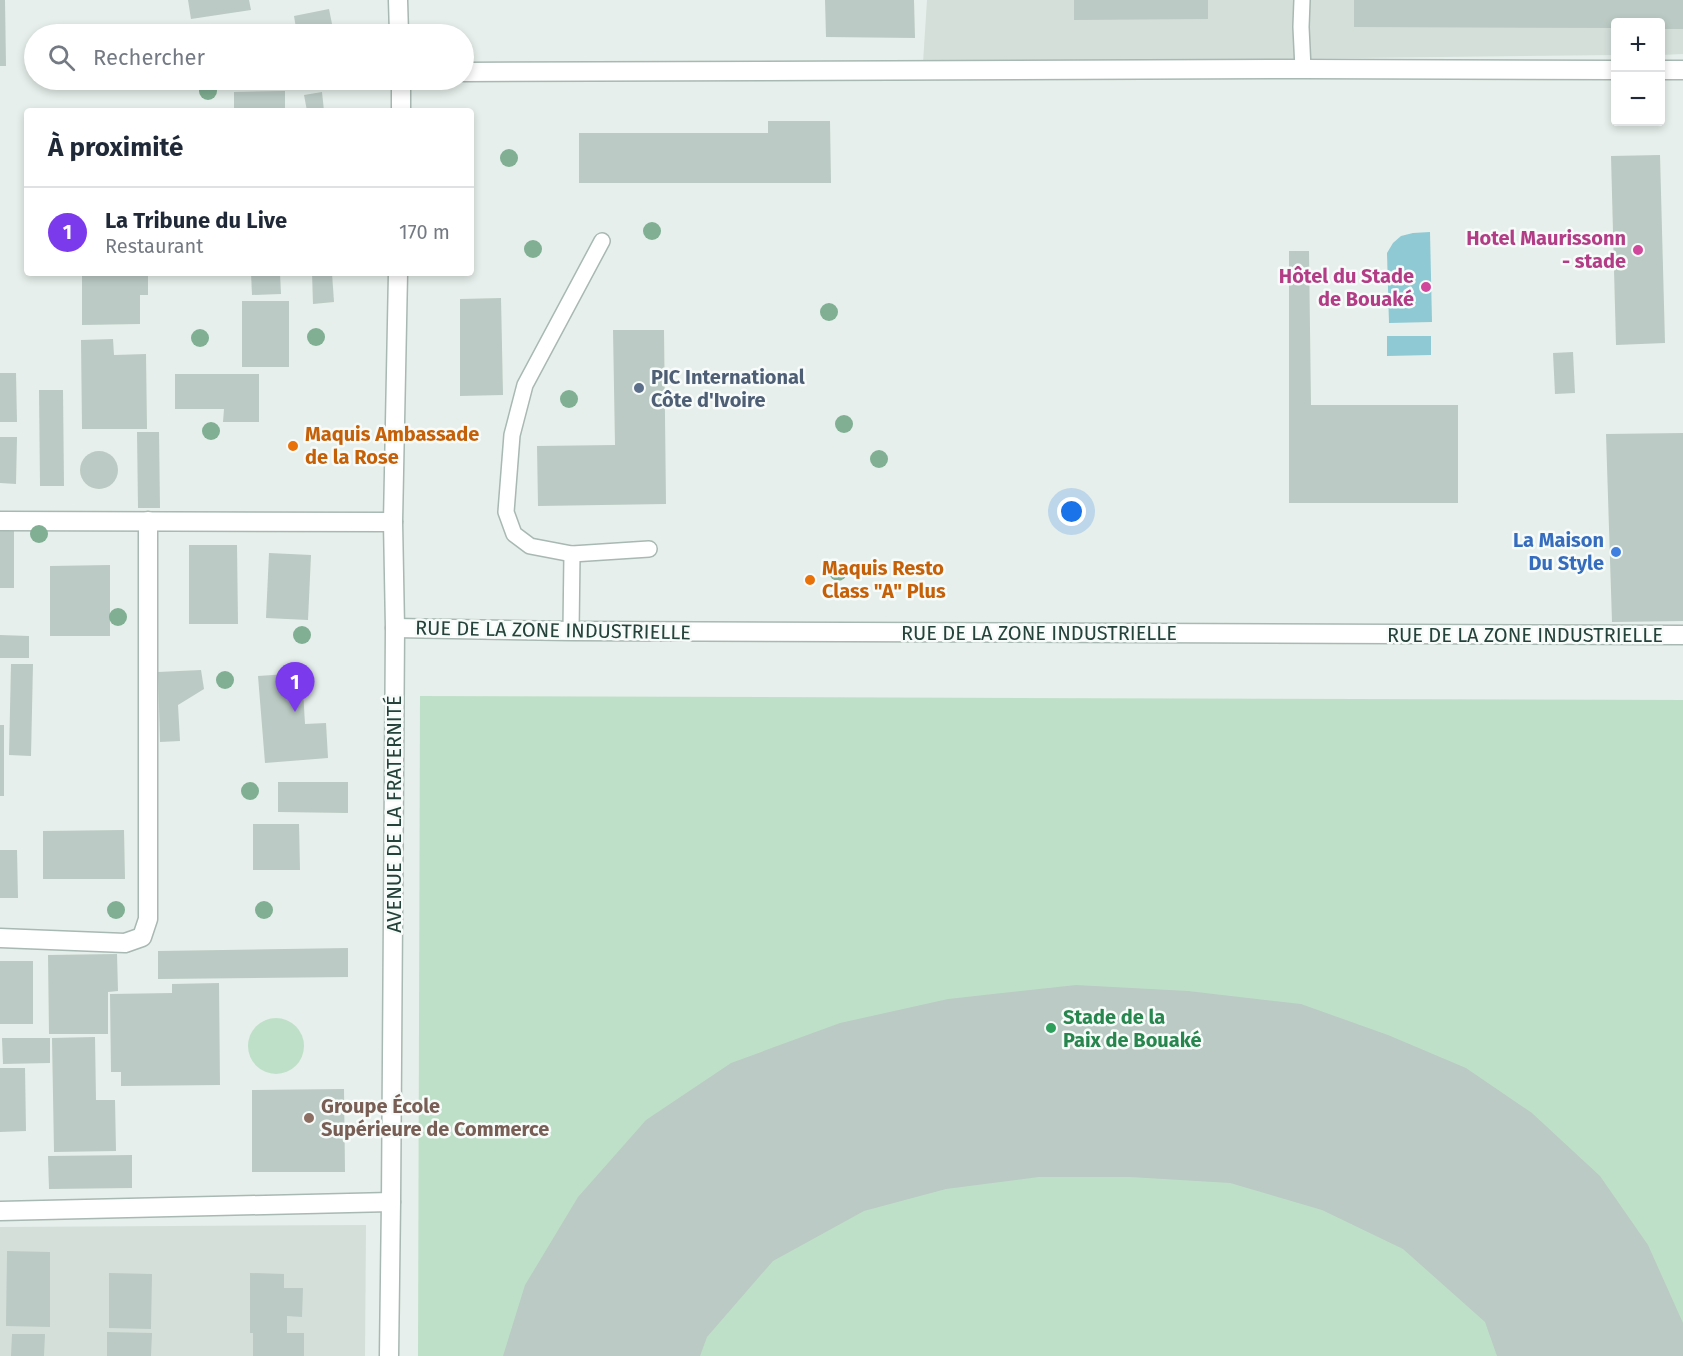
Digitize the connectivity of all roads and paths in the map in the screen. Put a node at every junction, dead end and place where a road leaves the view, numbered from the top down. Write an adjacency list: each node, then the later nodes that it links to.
1 (398, 0): 3 (street)
2 (1302, 0): 4 (lane)
3 (399, 24)
4 (1303, 69): 5 (street); 8 (street)
5 (1611, 70)
6 (1665, 70): 7 (street)
7 (1683, 70)
8 (474, 72)
9 (401, 90): 10 (street)
10 (400, 108)
11 (602, 241): 17 (lane)
12 (398, 276): 15 (street, AVENUE DE LA FRATERNITÉ)
13 (0, 521): 14 (street)
14 (148, 521): 15 (street); 21 (street)
15 (393, 522): 18 (street, AVENUE DE LA FRATERNITÉ)
16 (649, 549): 17 (lane)
17 (572, 554): 19 (lane)
18 (395, 628): 19 (street, RUE DE LA ZONE INDUSTRIELLE); 22 (street, AVENUE DE LA FRATERNITÉ)
19 (572, 631): 20 (street, RUE DE LA ZONE INDUSTRIELLE)
20 (1683, 635)
21 (0, 938)
22 (392, 1202): 23 (street); 24 (street, AVENUE DE LA FRATERNITÉ)
23 (0, 1211)
24 (388, 1356)

